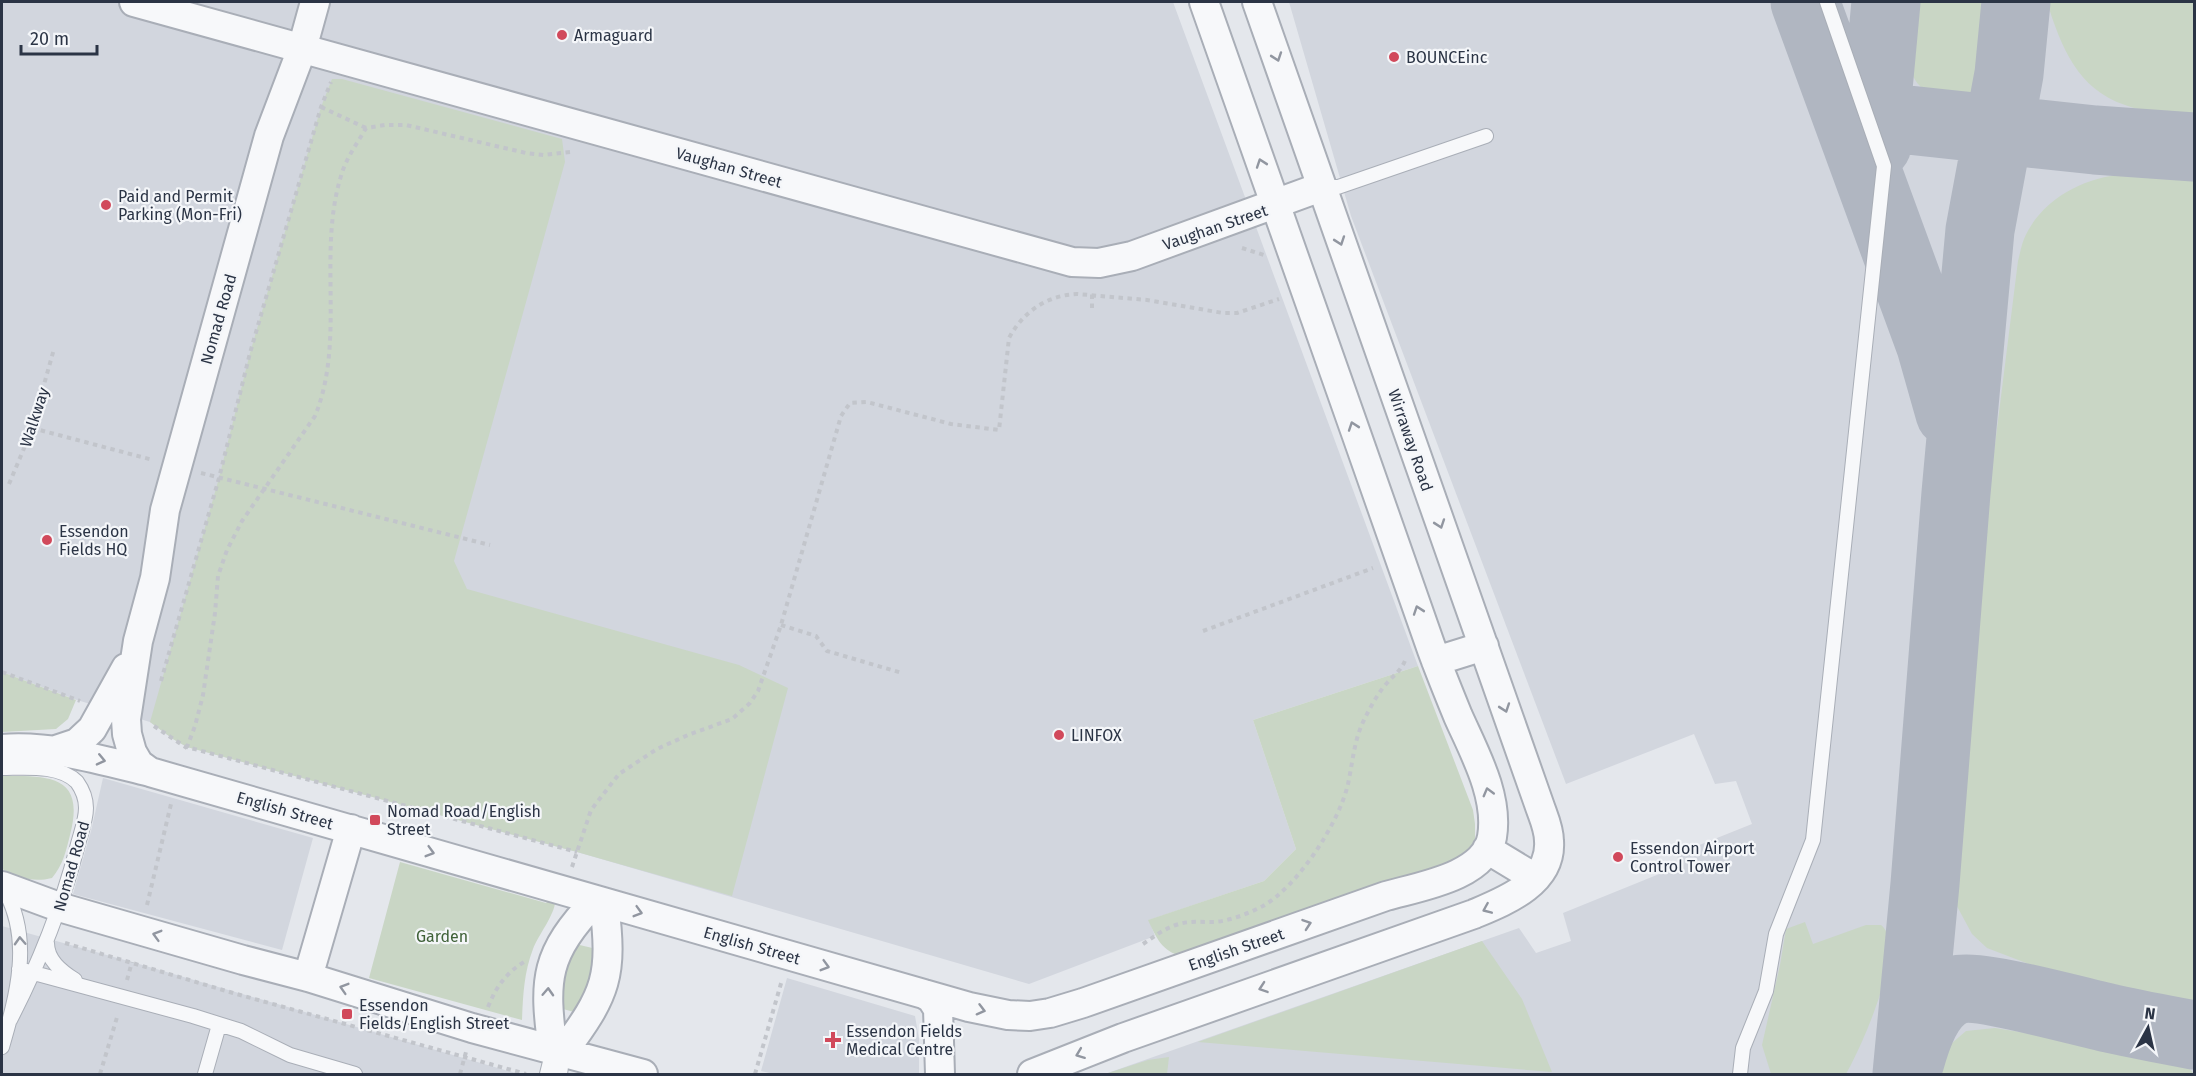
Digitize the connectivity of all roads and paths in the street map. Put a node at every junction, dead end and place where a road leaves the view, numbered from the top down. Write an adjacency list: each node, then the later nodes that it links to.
1 (134, 2): 6 (street, Vaughan Street)
2 (315, 2): 6 (street, Nomad Road)
3 (1204, 2): 13 (street, one-way to 3)
4 (1257, 2): 12 (street, Wirraway Road, one-way to 12)
5 (1827, 2): 67 (lane)
6 (302, 49): 7 (street, Vaughan Street); 19 (street, Nomad Road)
7 (338, 59): 8 (path); 13 (street, Vaughan Street)
8 (321, 107): 9 (path); 20 (path)
9 (366, 128): 11 (path); 22 (path)
10 (1486, 136): 12 (lane)
11 (579, 151)
12 (1321, 187): 13 (street, Vaughan Street); 30 (street, Wirraway Road, one-way to 30)
13 (1275, 206): 32 (street, one-way to 13)
14 (1242, 249): 15 (path)
15 (1266, 263)
16 (1276, 290): 27 (path)
17 (54, 349): 18 (path, Walkway)
18 (32, 428): 19 (path); 21 (path, Walkway)
19 (177, 466): 20 (path); 29 (street, Nomad Road)
20 (219, 478): 22 (path); 34 (path)
21 (9, 484)
22 (264, 490): 23 (path); 27 (path)
23 (490, 545)
24 (1369, 557): 25 (path)
25 (1373, 568): 26 (path); 28 (path)
26 (1377, 579)
27 (781, 625): 33 (path)
28 (1203, 631)
29 (138, 642): 36 (street, Nomad Road); 38 (street, Nomad Road)
30 (1484, 646): 32 (street); 41 (street, Wirraway Road, one-way to 41)
31 (1406, 653): 46 (path)
32 (1436, 661): 40 (street, one-way to 32)
33 (902, 673)
34 (159, 689)
35 (2, 749): 36 (street, English Street)
36 (52, 751): 38 (street, English Street, one-way to 38)
37 (2, 768): 44 (lane, Nomad Road)
38 (150, 772): 39 (street, English Street)
39 (351, 829): 43 (street, English Street, one-way to 43); 51 (street)
40 (1487, 849): 41 (street); 52 (street, English Street, one-way to 40)
41 (1535, 878): 56 (street, one-way to 56)
42 (2, 887): 44 (street); 49 (lane, Nomad Road, one-way to 42)
43 (600, 901): 47 (street, English Street, one-way to 47); 59 (street); 59 (street, one-way to 43)
44 (59, 907): 45 (lane, Nomad Road); 51 (street, one-way to 44)
45 (47, 943): 50 (lane, Nomad Road); 53 (lane)
46 (1143, 944)
47 (789, 955): 54 (street, English Street, one-way to 54); 64 (path)
48 (132, 962): 62 (path)
49 (19, 969): 50 (lane); 55 (lane, Nomad Road)
50 (34, 973): 53 (lane); 55 (lane, Nomad Road)
51 (308, 977): 59 (street, one-way to 51)
52 (1155, 977): 54 (street, English Street, one-way to 52); 56 (street)
53 (87, 987): 57 (lane)
54 (924, 994): 65 (street)
55 (10, 1020): 58 (lane, Nomad Road)
56 (1171, 1021): 66 (street, one-way to 66)
57 (219, 1025): 60 (lane); 61 (lane)
58 (2, 1047)
59 (556, 1063): 63 (street)
60 (205, 1074)
61 (356, 1074)
62 (526, 1074)
63 (642, 1074)
64 (754, 1074)
65 (940, 1074)
66 (1032, 1074)
67 (1740, 1074)

